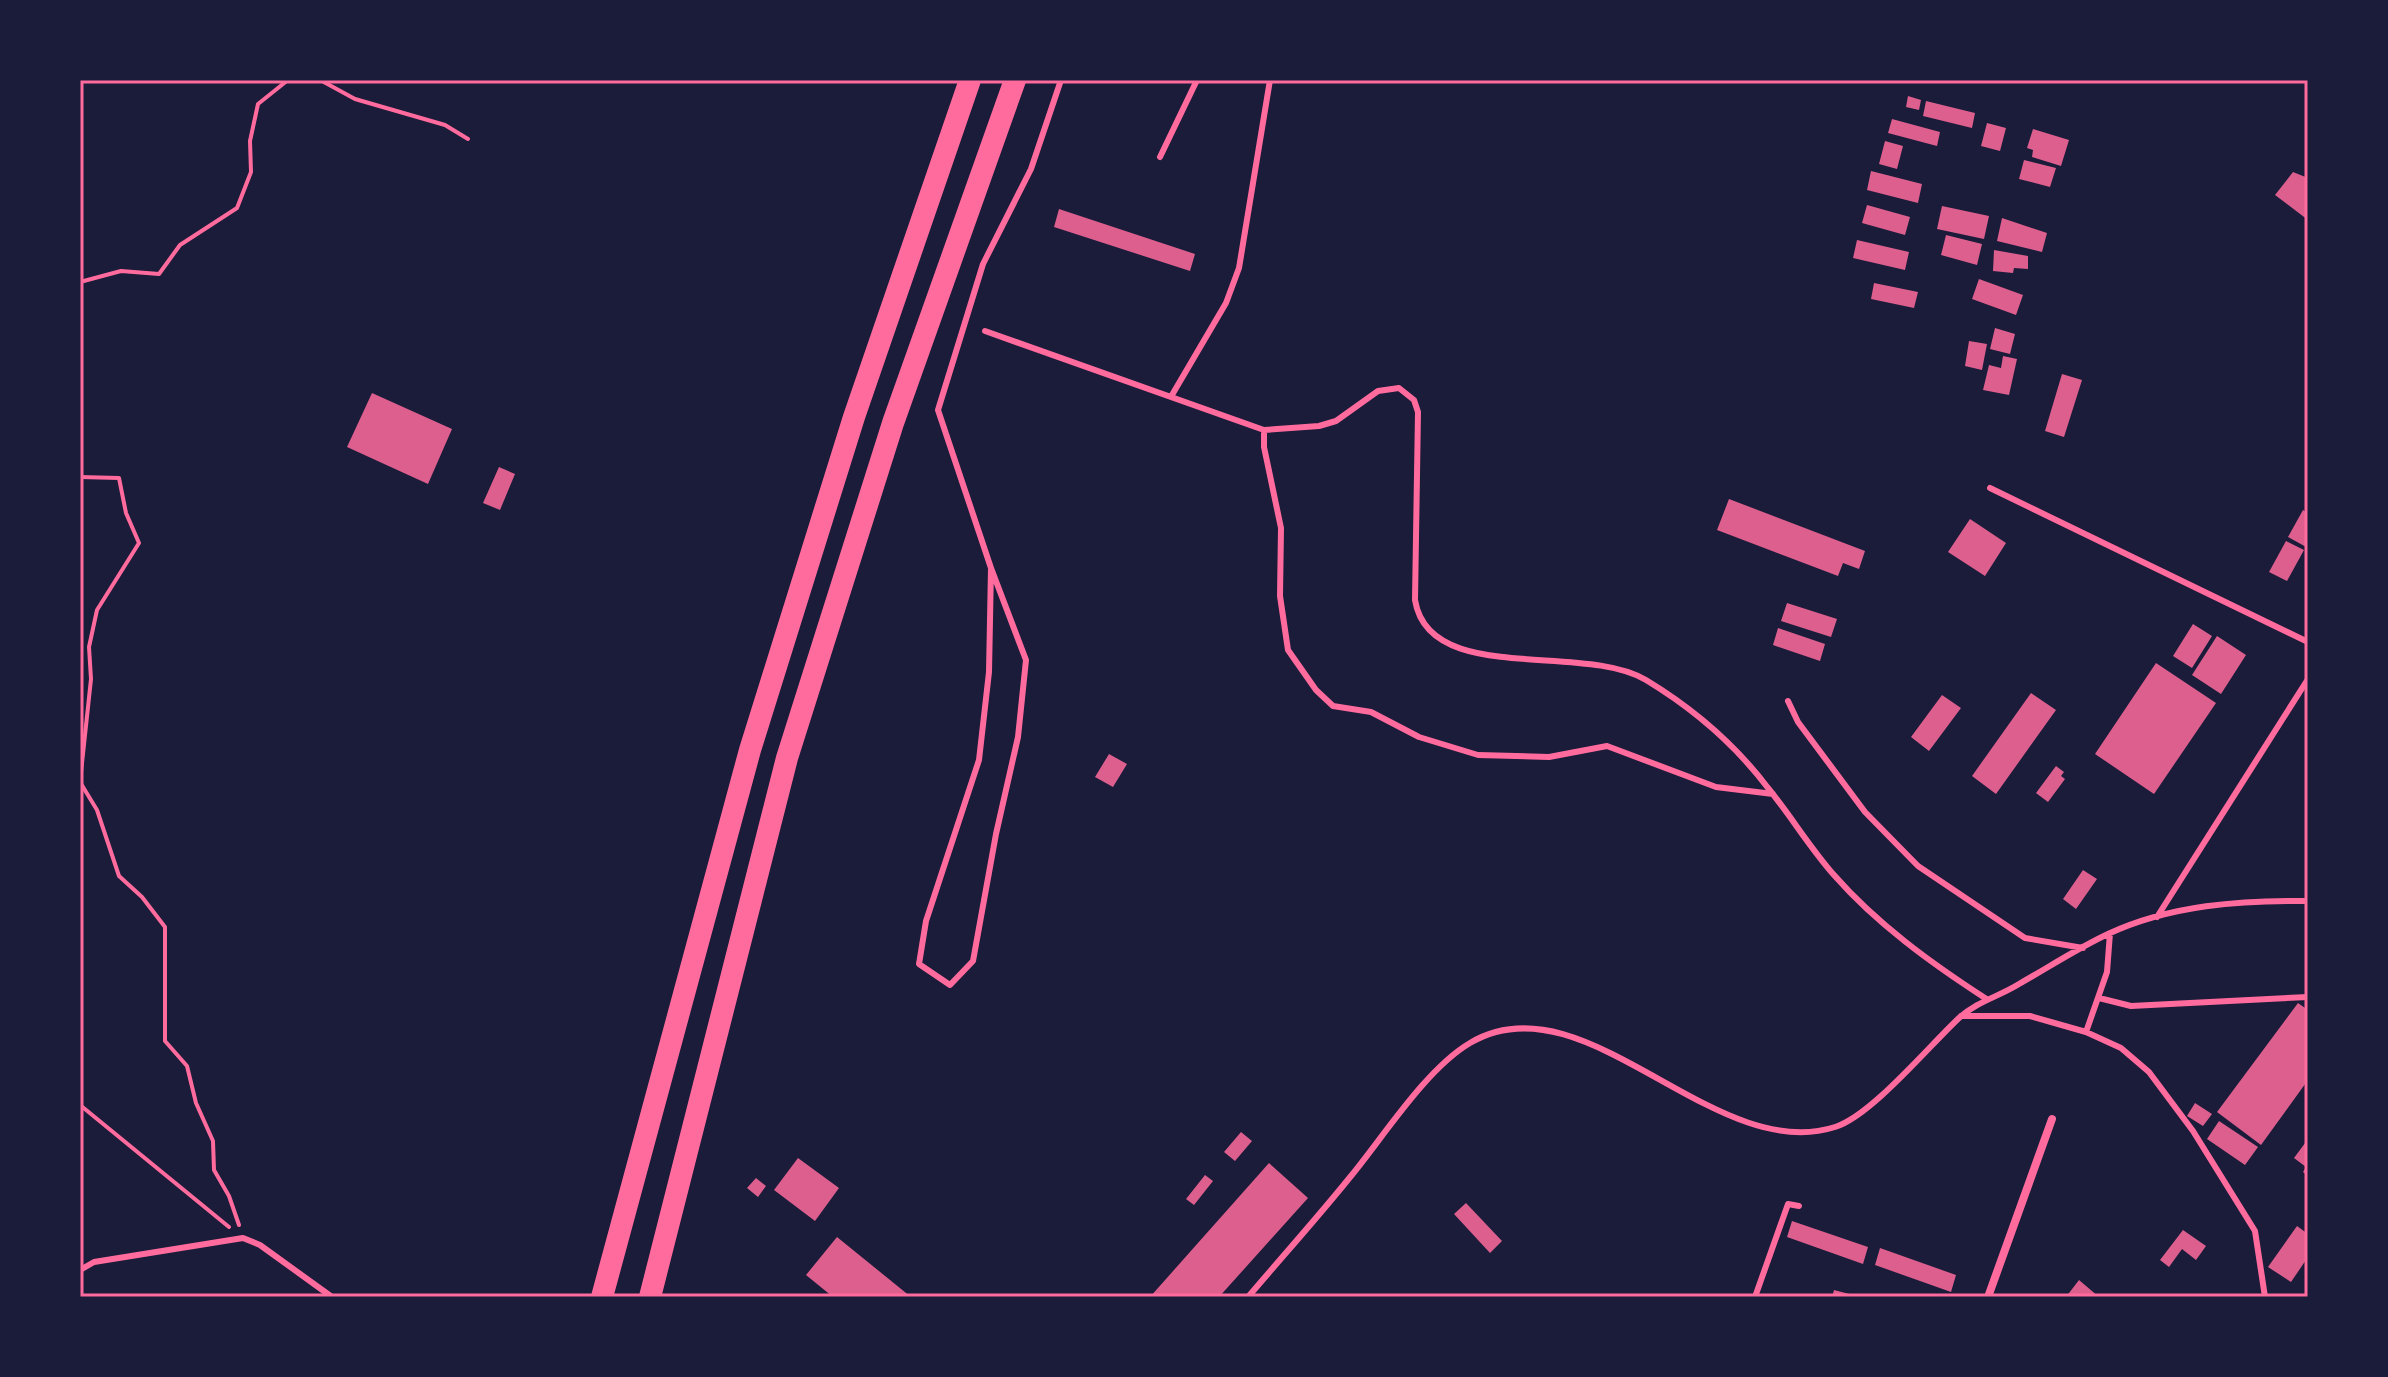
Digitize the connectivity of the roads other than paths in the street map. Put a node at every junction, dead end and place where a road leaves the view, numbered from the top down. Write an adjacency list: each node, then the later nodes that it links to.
1 (970, 80): 29 (highway)
2 (1015, 80): 30 (highway)
3 (1061, 80): 11 (lane)
4 (1197, 80): 6 (lane)
5 (1270, 80): 8 (lane)
6 (1160, 157)
7 (985, 331): 8 (lane)
8 (1172, 395): 9 (lane)
9 (1264, 430): 15 (lane); 15 (lane)
10 (1990, 488): 12 (lane)
11 (991, 568): 11 (lane)
12 (2308, 642)
13 (2308, 679): 17 (lane)
14 (1788, 701): 19 (lane)
15 (1773, 794): 21 (lane)
16 (2308, 901): 17 (lane)
17 (2157, 917): 18 (lane)
18 (2110, 933): 19 (lane); 22 (lane)
19 (2083, 948): 21 (lane)
20 (2308, 997): 22 (lane)
21 (1985, 998): 23 (lane)
22 (2099, 998): 24 (lane)
23 (1961, 1016): 24 (lane); 31 (lane)
24 (2086, 1032): 34 (lane)
25 (2052, 1119): 33 (street)
26 (1799, 1206): 32 (lane)
27 (80, 1270): 28 (lane)
28 (332, 1297)
29 (602, 1297)
30 (650, 1297)
31 (1248, 1297)
32 (1755, 1297)
33 (1988, 1297)
34 (2265, 1297)

